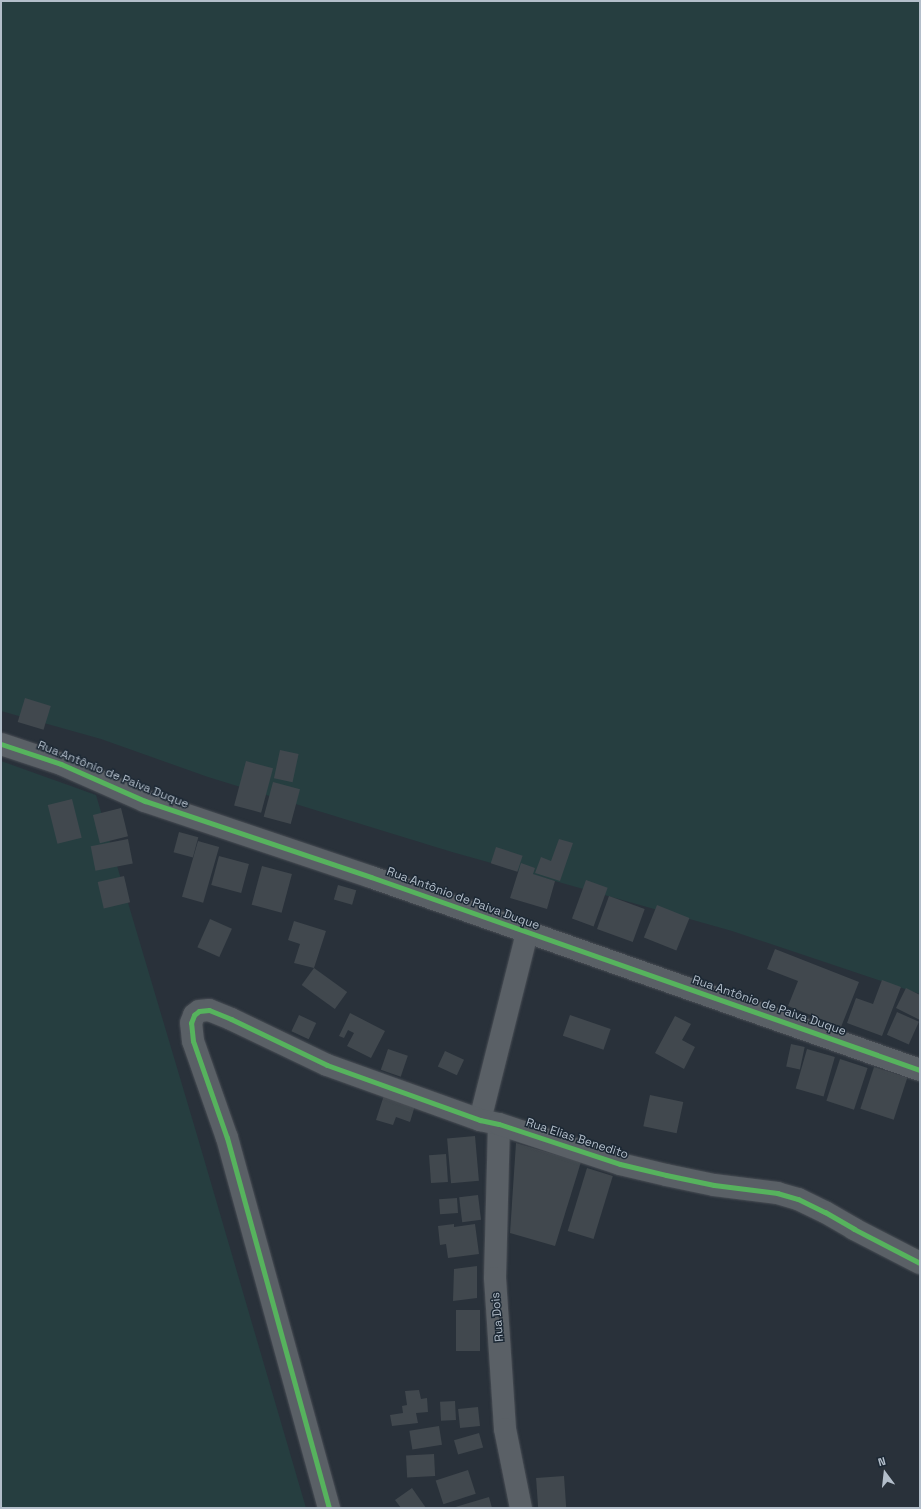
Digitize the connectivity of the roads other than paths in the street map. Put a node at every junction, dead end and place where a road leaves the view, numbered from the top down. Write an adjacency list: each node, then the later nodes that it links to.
1 (1, 744): 2 (street, Rua Antônio de Paiva Duque)
2 (527, 933): 3 (street, Rua Antônio de Paiva Duque); 4 (street, Rua Dois)
3 (920, 1070)
4 (490, 1122): 5 (street, Rua Elias Benedito); 6 (street, Rua Elias Benedito); 7 (street, Rua Dois)
5 (920, 1263)
6 (329, 1508)
7 (522, 1508)

